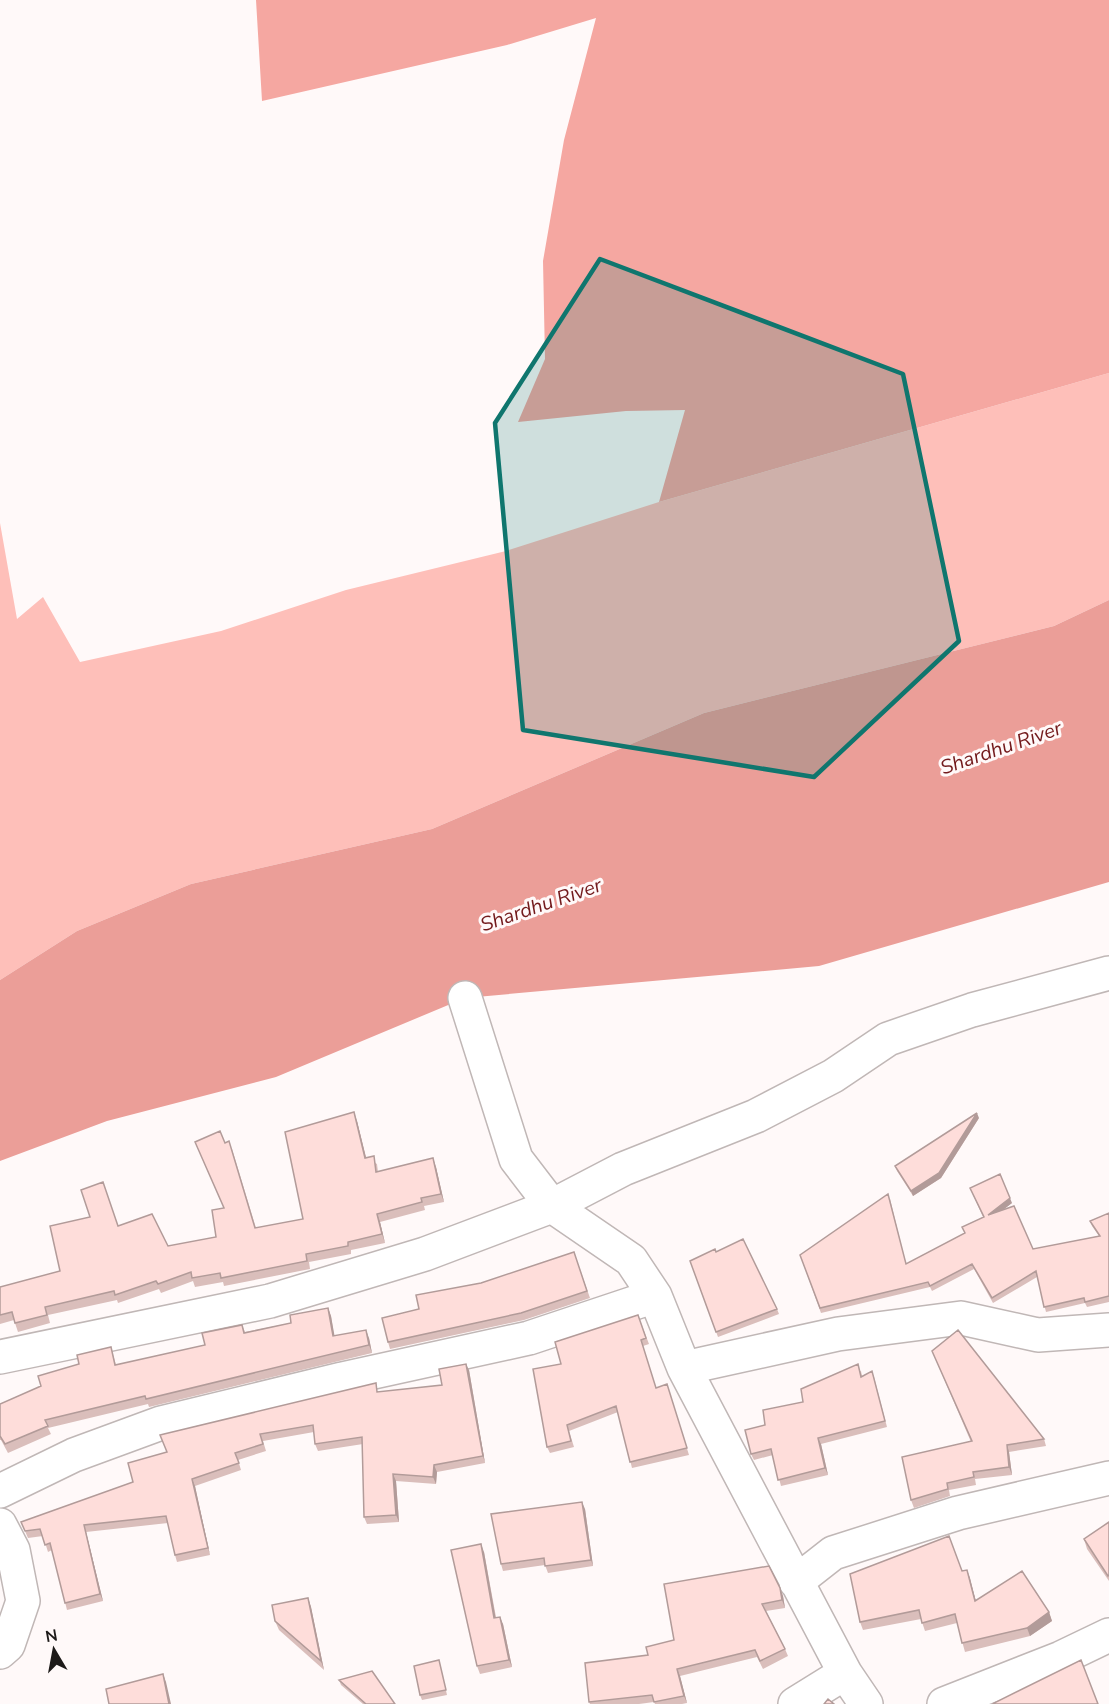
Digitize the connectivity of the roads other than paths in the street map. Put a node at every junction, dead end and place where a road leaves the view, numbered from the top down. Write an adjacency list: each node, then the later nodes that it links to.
1 (1109, 973): 3 (street)
2 (465, 999): 3 (street)
3 (552, 1206): 4 (street); 6 (street)
4 (655, 1296): 7 (street); 9 (street)
5 (1109, 1330): 7 (street)
6 (0, 1357)
7 (684, 1368): 11 (street)
8 (1109, 1478): 11 (street)
9 (0, 1491)
10 (0, 1525): 13 (street)
11 (796, 1582): 14 (street)
12 (1109, 1635): 17 (street)
13 (0, 1652)
14 (845, 1673): 15 (street); 16 (street)
15 (795, 1704)
16 (866, 1704)
17 (944, 1704)

